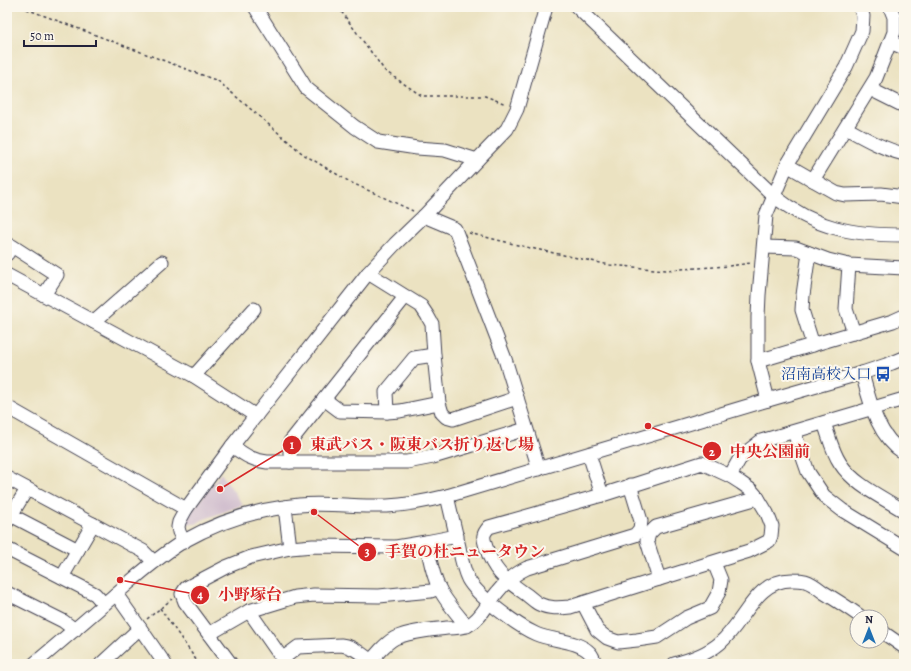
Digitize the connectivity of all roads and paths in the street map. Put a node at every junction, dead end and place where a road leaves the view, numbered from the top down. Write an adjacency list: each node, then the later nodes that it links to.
1 (21, 7): 20 (path)
2 (255, 7): 15 (street)
3 (338, 7): 12 (path)
4 (546, 7): 12 (street)
5 (577, 7): 18 (street)
6 (860, 7): 16 (street)
7 (890, 7): 8 (street)
8 (890, 42): 9 (street); 10 (street)
9 (904, 48)
10 (870, 89): 11 (street); 13 (street)
11 (904, 106)
12 (517, 109): 15 (street)
13 (846, 128): 14 (street); 17 (street)
14 (904, 154)
15 (477, 160): 20 (street)
16 (787, 165): 17 (street); 18 (street)
17 (813, 180): 19 (street)
18 (774, 196): 22 (street); 23 (street)
19 (904, 197)
20 (424, 216): 21 (street); 30 (street)
21 (455, 229): 27 (path); 45 (street)
22 (904, 235)
23 (764, 247): 24 (street); 27 (street)
24 (809, 253): 28 (street); 39 (street)
25 (7, 254): 33 (street)
26 (162, 262): 37 (street)
27 (762, 262): 42 (street)
28 (849, 265): 29 (street); 38 (street)
29 (904, 268)
30 (368, 273): 34 (street); 53 (street)
31 (7, 276): 32 (street); 33 (street)
32 (7, 284)
33 (44, 295): 37 (street)
34 (405, 297): 40 (street); 46 (street)
35 (254, 309): 44 (street)
36 (904, 316): 38 (street)
37 (94, 322): 44 (street)
38 (854, 333): 39 (street)
39 (813, 345): 42 (street)
40 (434, 355): 49 (street); 52 (street)
41 (904, 358): 43 (street)
42 (758, 362): 48 (street)
43 (862, 373): 48 (street); 51 (street)
44 (194, 376): 53 (street)
45 (517, 398): 49 (street); 55 (street)
46 (324, 399): 52 (street); 60 (street)
47 (904, 399): 51 (street)
48 (768, 400): 59 (street)
49 (439, 403): 52 (street)
50 (7, 407): 70 (street)
51 (873, 409): 54 (street); 58 (street)
52 (388, 412)
53 (256, 416): 57 (street)
54 (824, 423): 56 (street); 71 (street)
55 (526, 429): 60 (street); 61 (street)
56 (794, 432): 62 (street); 78 (street)
57 (232, 446): 60 (street); 70 (street)
58 (904, 453)
59 (589, 454): 61 (street); 66 (street)
60 (290, 462)
61 (539, 469): 67 (street)
62 (730, 476): 64 (street); 68 (street)
63 (7, 478): 65 (street)
64 (630, 485): 66 (street); 85 (street)
65 (27, 489): 72 (street); 73 (street)
66 (602, 495): 85 (street)
67 (447, 496): 69 (street); 74 (street)
68 (758, 498): 82 (street); 84 (street)
69 (285, 507): 75 (street); 77 (street)
70 (186, 509): 75 (street)
71 (904, 511)
72 (8, 517): 80 (street)
73 (93, 524): 80 (street); 81 (street)
74 (456, 536): 76 (street); 90 (street)
75 (184, 542): 81 (street)
76 (426, 542): 77 (street); 86 (street)
77 (290, 548): 89 (street)
78 (904, 548)
79 (7, 549): 83 (street)
80 (78, 550): 83 (street)
81 (154, 562): 88 (street)
82 (714, 563): 84 (street); 91 (street)
83 (62, 577): 92 (street)
84 (659, 579): 91 (street)
85 (507, 580): 90 (street); 91 (street)
86 (439, 588): 95 (street); 96 (street)
87 (7, 593): 98 (street)
88 (116, 594): 92 (street); 97 (street)
89 (182, 594): 93 (path); 99 (street)
90 (489, 602): 96 (street); 109 (street)
91 (582, 603)
92 (104, 604): 98 (street)
93 (160, 608): 97 (path); 107 (path)
94 (850, 609): 110 (street)
95 (249, 611): 99 (street); 102 (street)
96 (467, 626): 103 (street)
97 (140, 628): 105 (street); 106 (street)
98 (75, 630): 104 (street)
99 (209, 634): 108 (street)
100 (889, 637): 101 (street)
101 (904, 647)
102 (284, 661): 103 (street)
103 (370, 663)
104 (34, 664)
105 (100, 664)
106 (165, 664)
107 (199, 664)
108 (232, 664)
109 (595, 664)
110 (674, 664)

